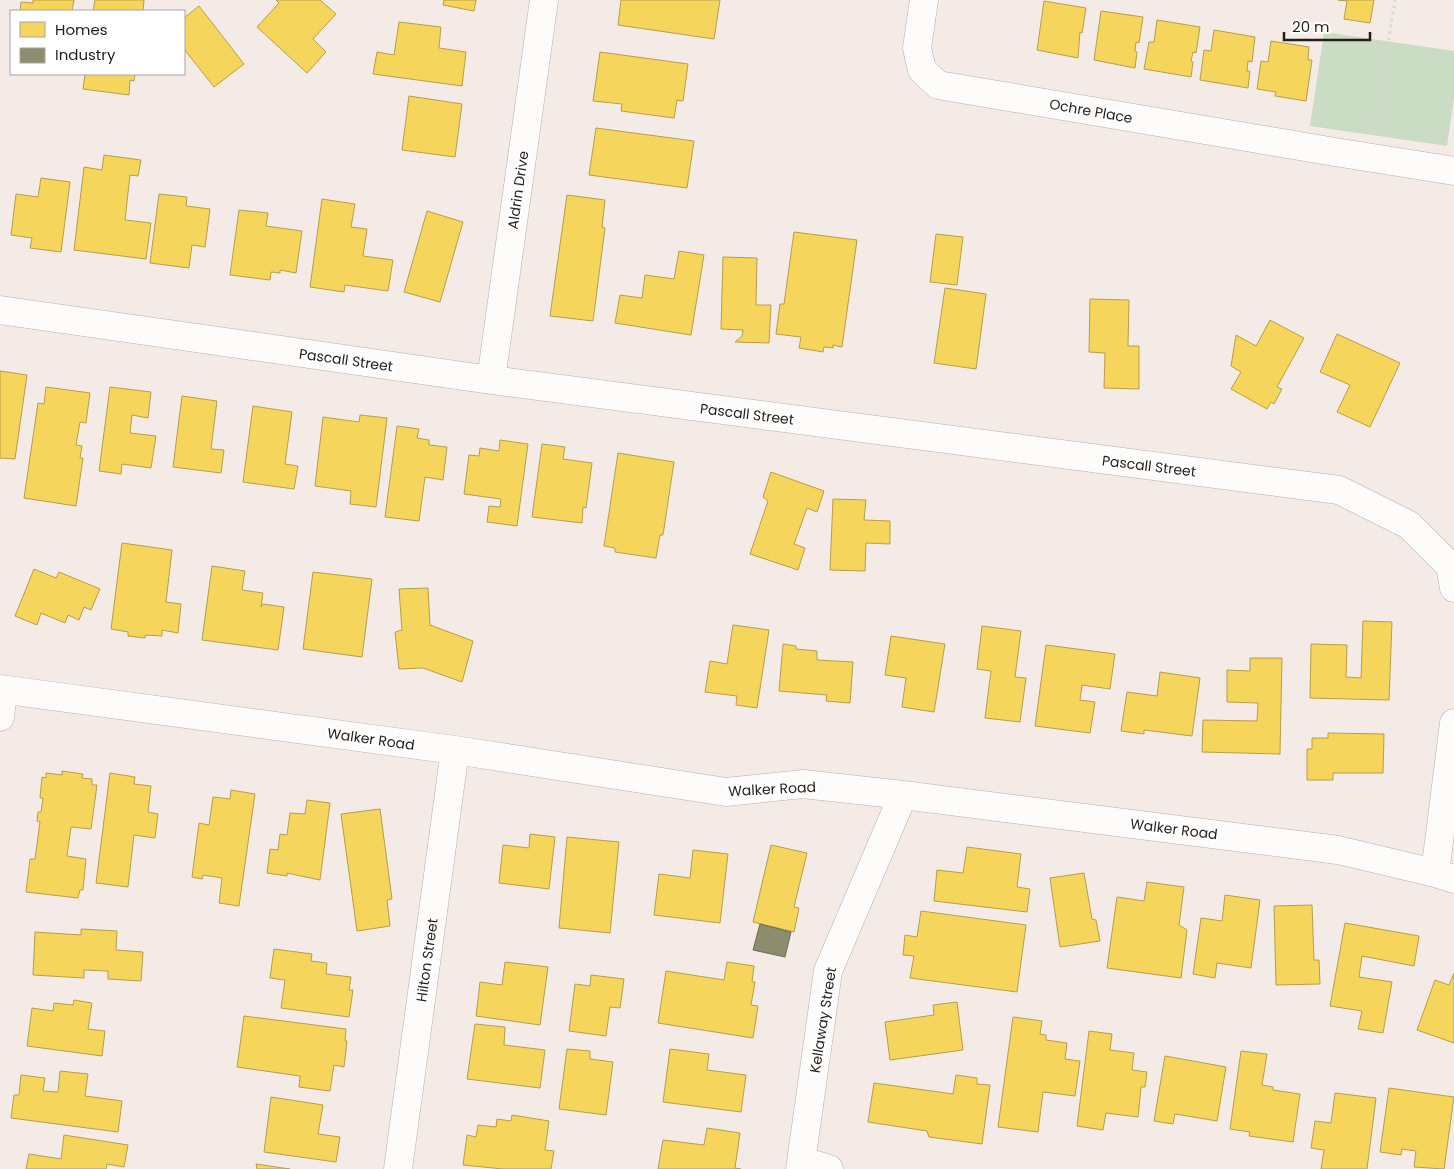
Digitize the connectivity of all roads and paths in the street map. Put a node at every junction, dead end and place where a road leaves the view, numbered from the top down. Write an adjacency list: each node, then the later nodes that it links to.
1 (544, 0): 7 (street, Aldrin Drive)
2 (924, 0): 5 (street, Ochre Place)
3 (1394, 0): 4 (path)
4 (1373, 135)
5 (1454, 171)
6 (0, 310): 7 (street, Pascall Street)
7 (491, 380): 8 (street, Pascall Street)
8 (1453, 573)
9 (2, 689): 10 (street); 12 (street, Walker Road)
10 (0, 717)
11 (1454, 723): 14 (street)
12 (455, 750): 13 (street, Walker Road); 16 (street, Hilton Street)
13 (902, 795): 14 (street, Walker Road); 15 (street, Kellaway Street)
14 (1444, 876)
15 (801, 1165): 17 (street)
16 (398, 1169)
17 (829, 1169)

